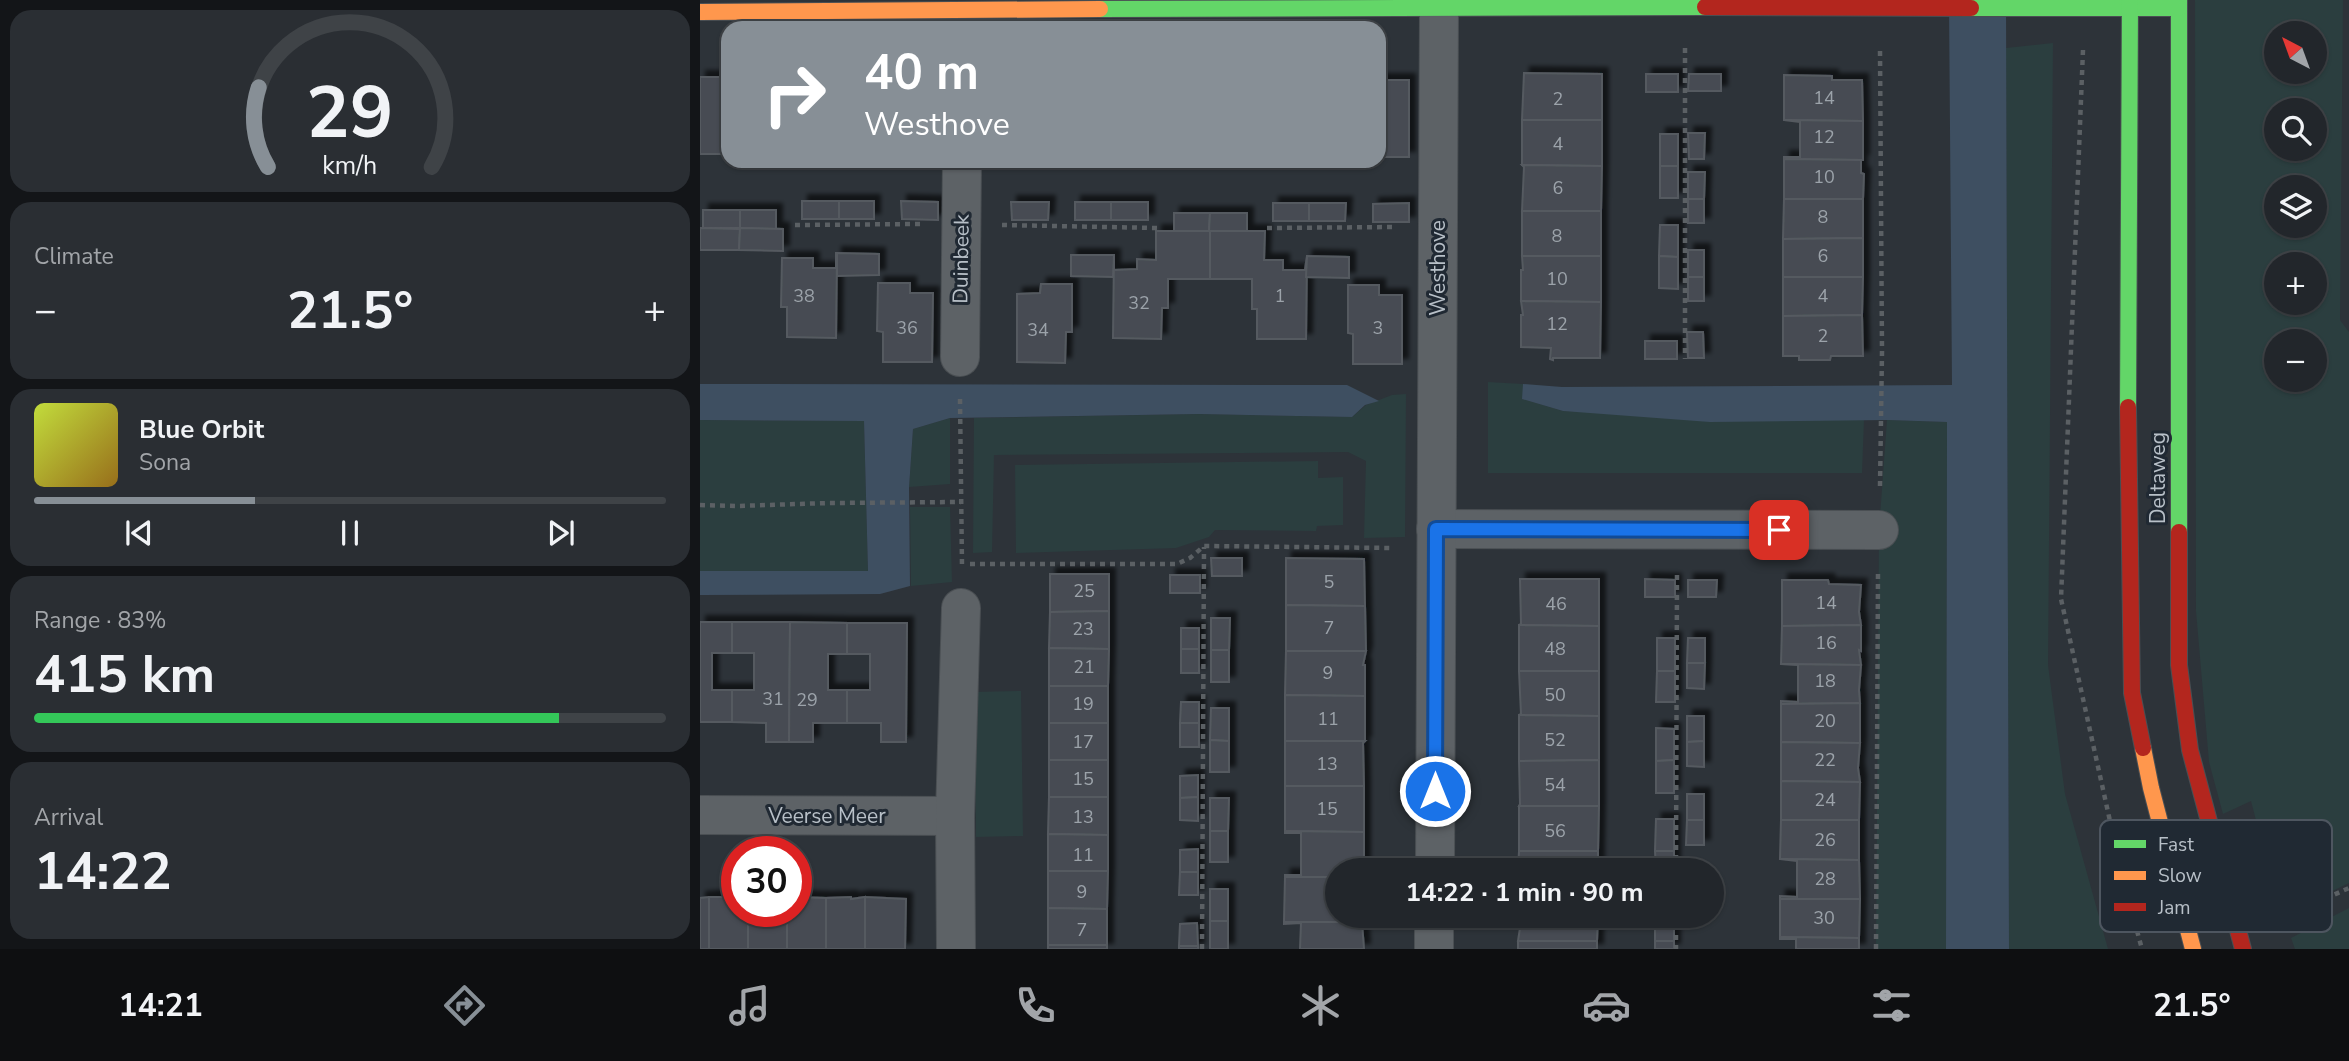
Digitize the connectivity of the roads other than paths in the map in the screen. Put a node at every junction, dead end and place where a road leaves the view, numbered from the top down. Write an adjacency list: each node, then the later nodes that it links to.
1 (2130, 4): 2 (street); 3 (street); 13 (street, Deltaweg)
2 (2179, 4): 14 (street, Deltaweg)
3 (1439, 7): 5 (street); 8 (street, Westhove)
4 (700, 12): 5 (street)
5 (963, 20)
6 (962, 168): 7 (street, Duinbeek)
7 (960, 356)
8 (1436, 529): 9 (street); 15 (street, Westhove)
9 (1879, 530)
10 (961, 608): 12 (street)
11 (700, 815): 12 (street, Veerse Meer)
12 (955, 816): 19 (street)
13 (2159, 820)
14 (2209, 820)
15 (1435, 858)
16 (1434, 928): 20 (street)
17 (2189, 932): 21 (street, Deltaweg)
18 (2238, 932): 22 (street, Deltaweg)
19 (956, 949)
20 (1434, 949)
21 (2193, 949)
22 (2243, 949)

